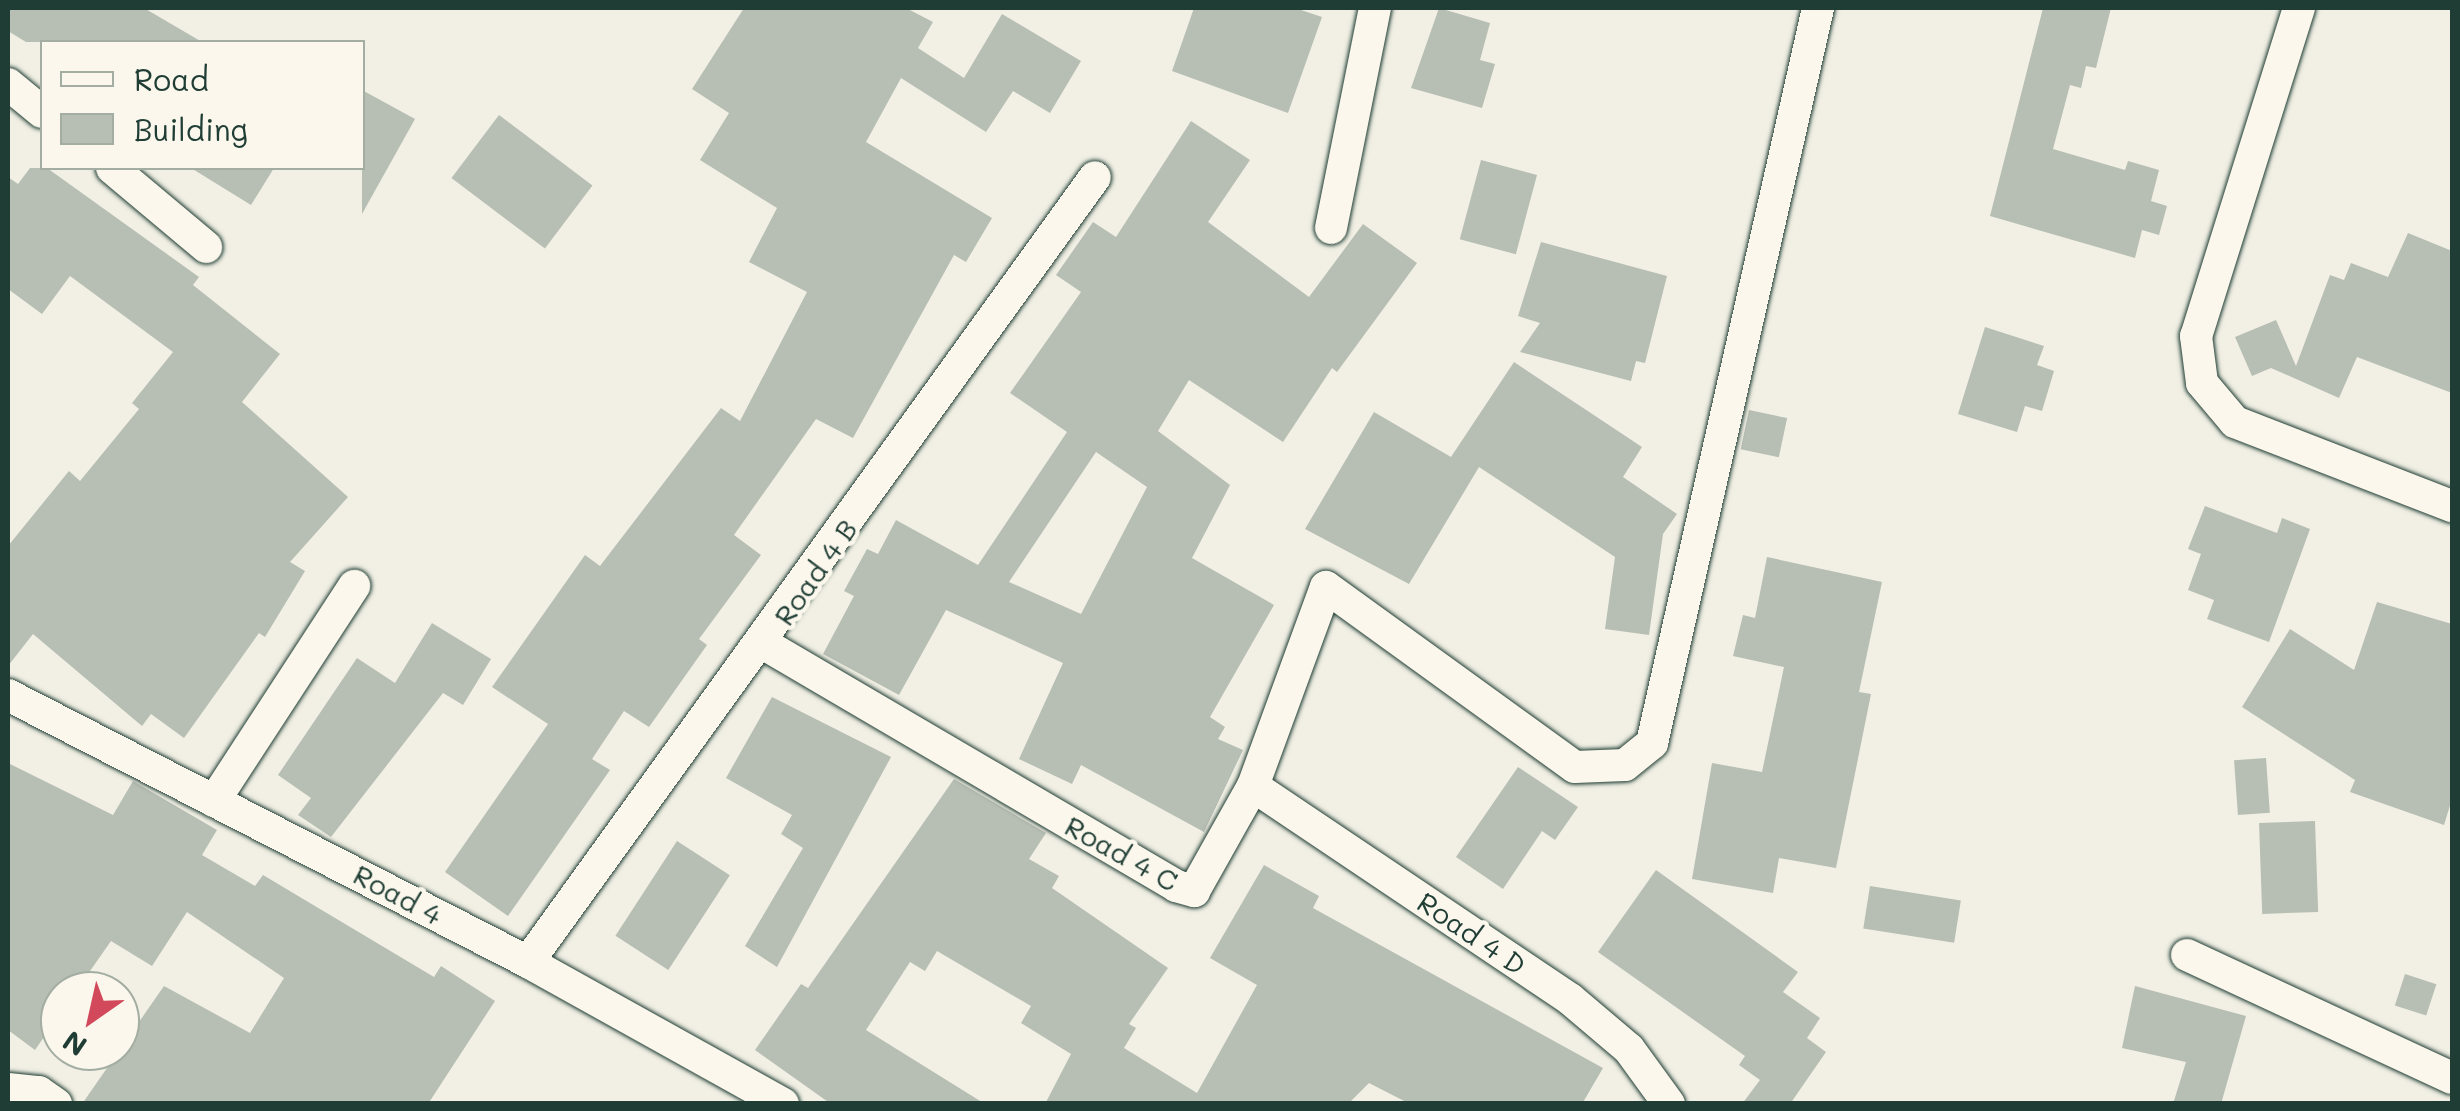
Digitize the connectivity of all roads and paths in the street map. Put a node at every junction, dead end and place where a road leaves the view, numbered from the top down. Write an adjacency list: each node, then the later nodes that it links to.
1 (1375, 8): 8 (street)
2 (1818, 8): 14 (street, Road 4 C)
3 (2299, 8): 10 (street)
4 (8, 84): 5 (street)
5 (40, 110)
6 (114, 170): 9 (street)
7 (1096, 177): 12 (street, Road 4 B)
8 (1331, 228)
9 (206, 248)
10 (2452, 506)
11 (354, 586): 15 (street)
12 (764, 644): 14 (street, Road 4 C); 17 (street, Road 4 B)
13 (8, 696): 15 (street, Road 4)
14 (1253, 786): 22 (street, Road 4 D)
15 (214, 801): 17 (street, Road 4)
16 (2188, 955): 18 (street)
17 (528, 962): 21 (street, Road 4)
18 (2452, 1078)
19 (8, 1089): 20 (street)
20 (56, 1104)
21 (783, 1104)
22 (1670, 1104)

